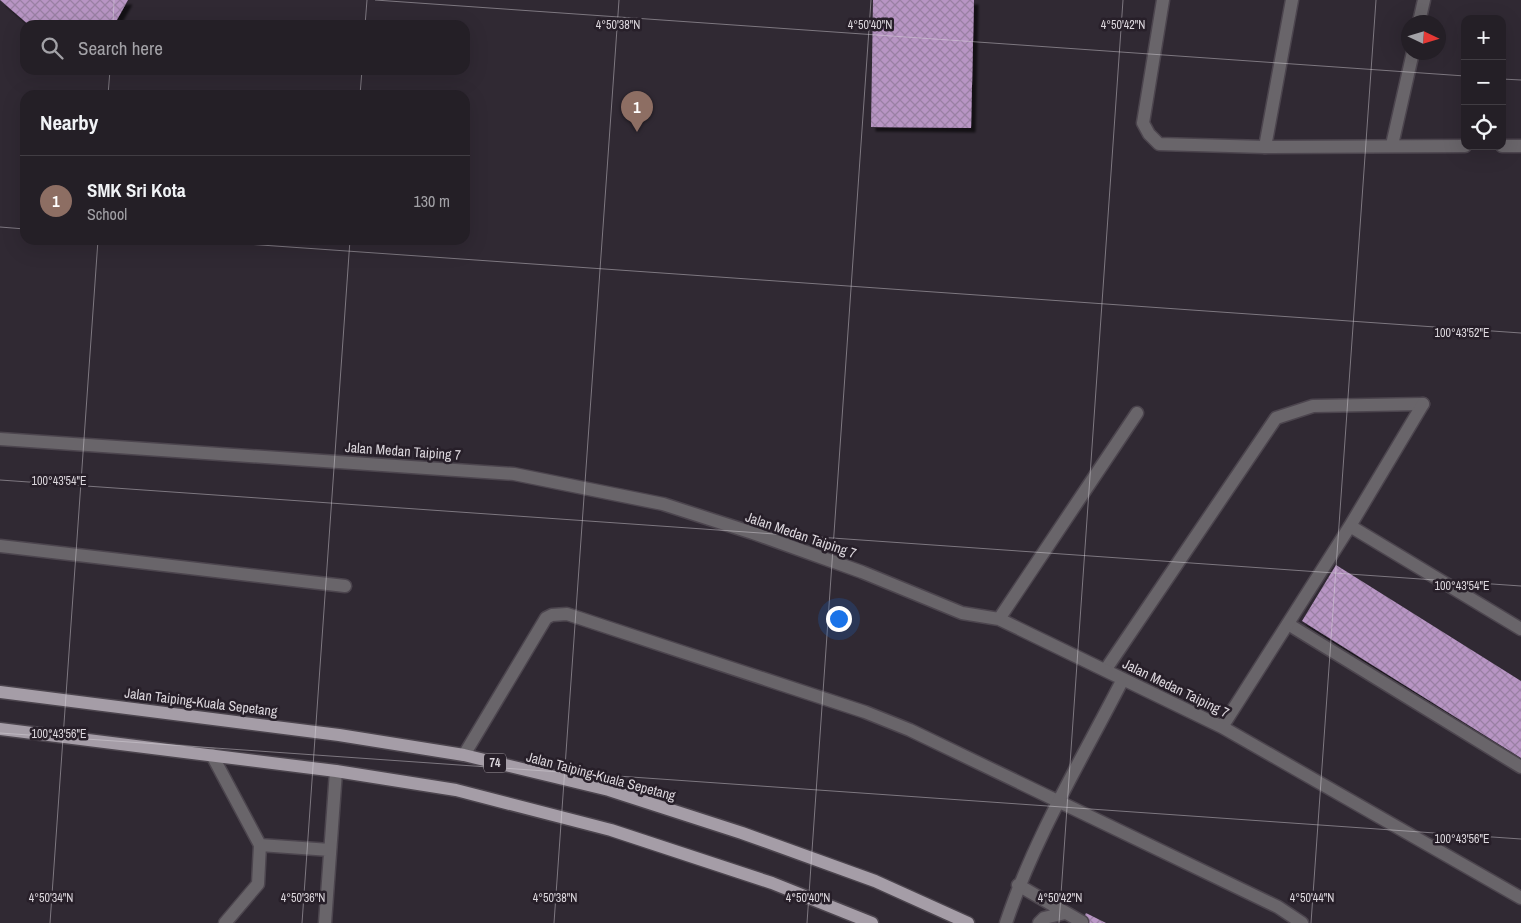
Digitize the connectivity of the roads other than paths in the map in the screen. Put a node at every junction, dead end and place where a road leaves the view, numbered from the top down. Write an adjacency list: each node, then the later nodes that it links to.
1 (1163, 0): 10 (street)
2 (1292, 0): 10 (street)
3 (1424, 0): 4 (street)
4 (1421, 15)
5 (1411, 60): 6 (street)
6 (1392, 145): 7 (street); 10 (street)
7 (1461, 146)
8 (1506, 146): 9 (street)
9 (1521, 146)
10 (1265, 147)
11 (1137, 413): 16 (street)
12 (0, 439): 16 (street, Jalan Medan Taiping 7)
13 (1350, 526): 17 (street); 18 (street); 19 (street)
14 (0, 546): 15 (street)
15 (345, 586)
16 (999, 619): 19 (street, Jalan Medan Taiping 7)
17 (1288, 624): 22 (street); 26 (street)
18 (1521, 629)
19 (1106, 669): 20 (street, Jalan Medan Taiping 7)
20 (1123, 679): 22 (street, Jalan Medan Taiping 7); 28 (street)
21 (0, 692): 25 (main road, Jalan Taiping-Kuala Sepetang / 74)
22 (1222, 727): 32 (street, Jalan Medan Taiping 7)
23 (0, 729): 24 (main road)
24 (212, 755): 27 (main road); 29 (street)
25 (464, 755): 28 (street); 38 (main road, Jalan Taiping-Kuala Sepetang / 74)
26 (1521, 767)
27 (336, 771): 30 (street); 37 (main road)
28 (1059, 803): 31 (street); 41 (street)
29 (260, 845): 30 (street); 35 (street)
30 (330, 850): 36 (street)
31 (1018, 885): 33 (street); 39 (street)
32 (1521, 898)
33 (1065, 913): 34 (street); 40 (street)
34 (1082, 922)
35 (225, 923)
36 (325, 923)
37 (872, 923)
38 (968, 923)
39 (1006, 923)
40 (1039, 923)
41 (1302, 923)

